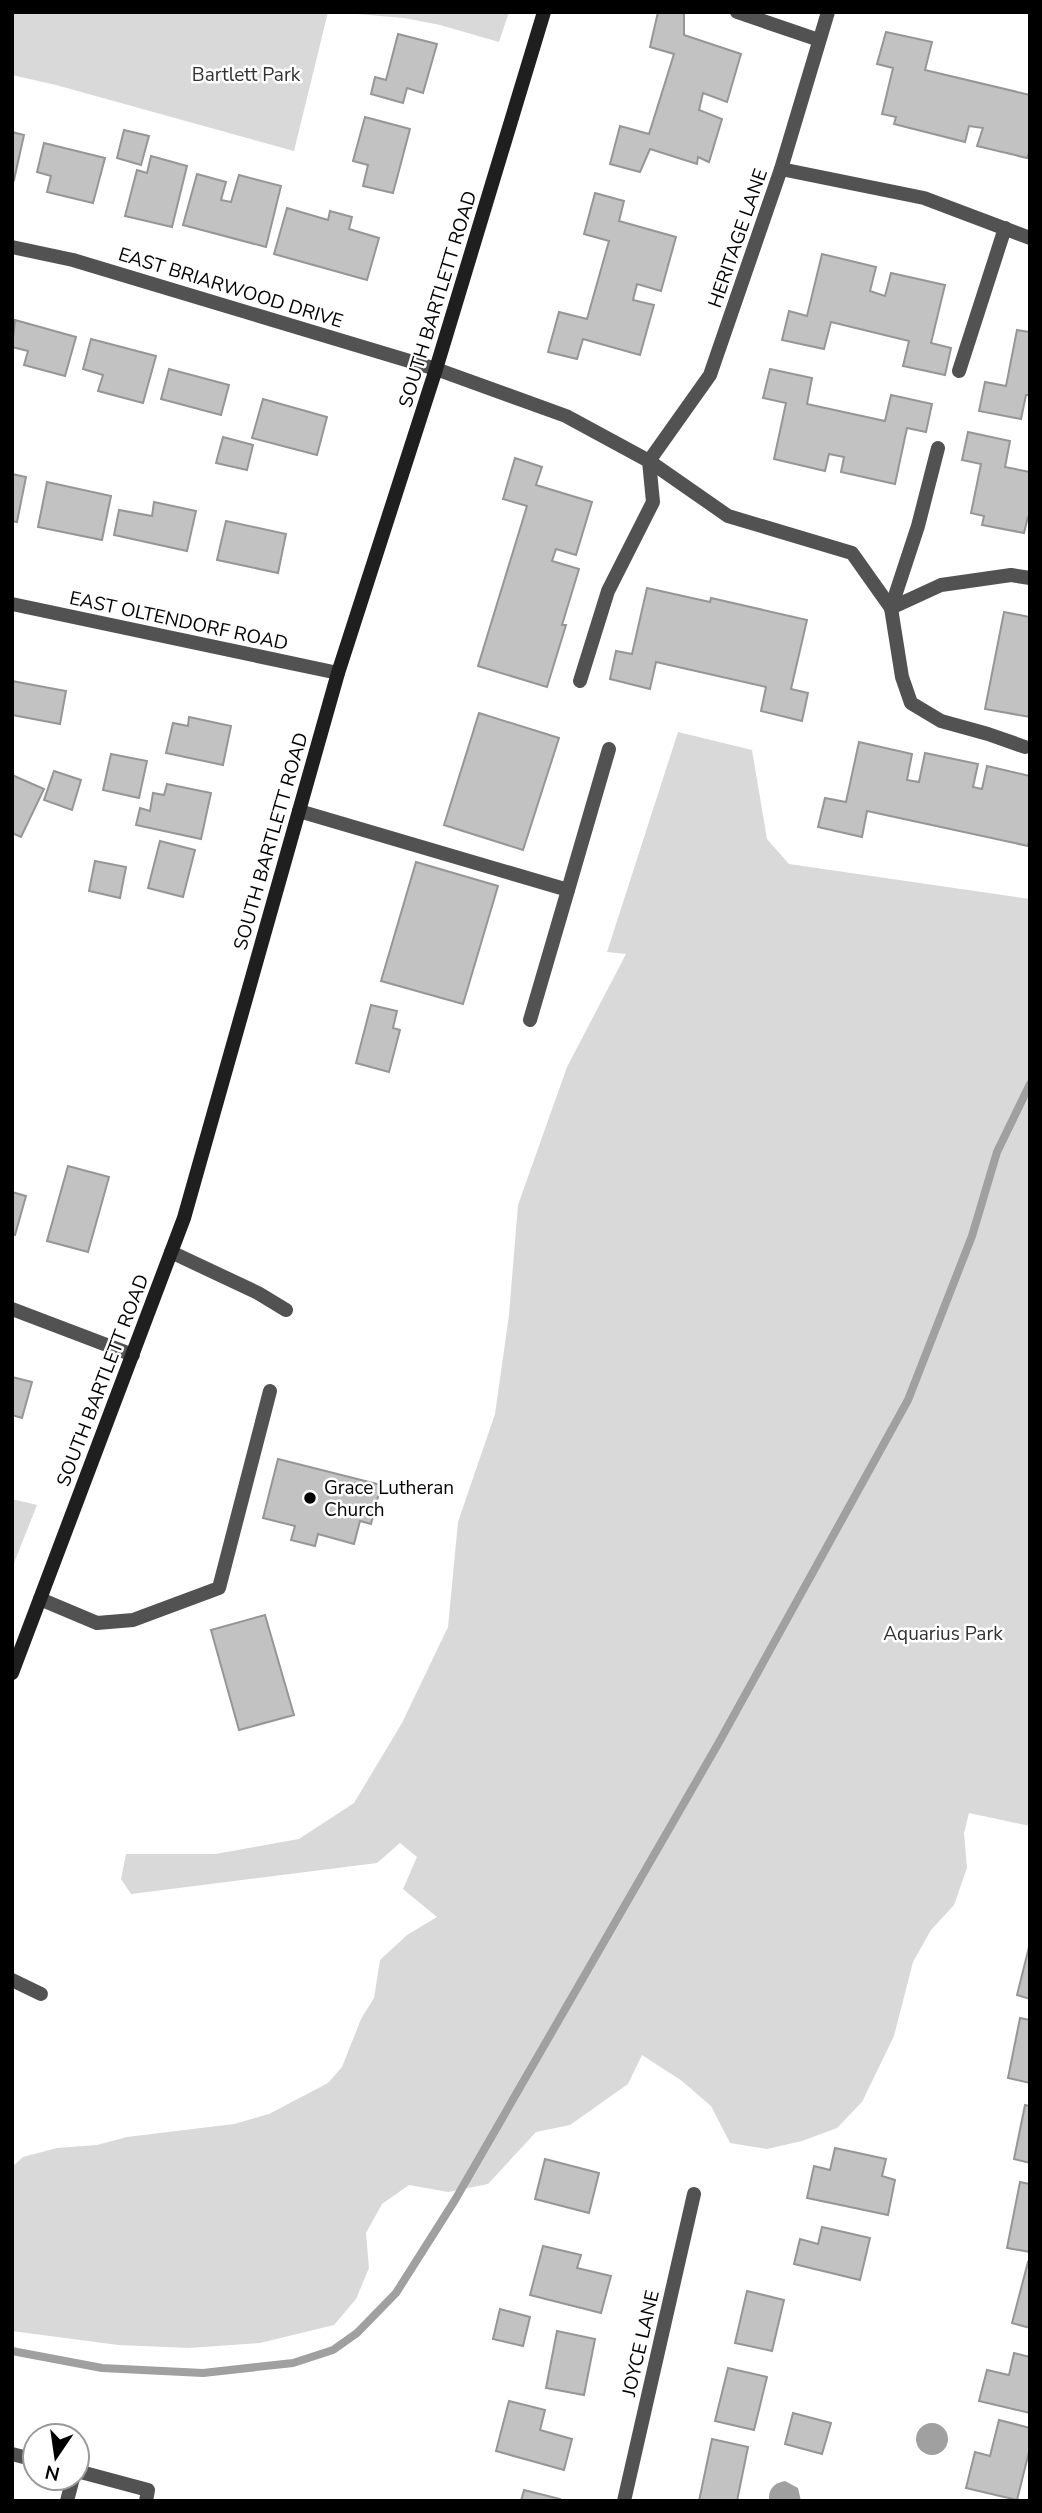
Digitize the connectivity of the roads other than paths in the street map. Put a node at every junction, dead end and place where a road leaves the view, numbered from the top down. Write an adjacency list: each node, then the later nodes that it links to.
1 (544, 12): 9 (main road, SOUTH BARTLETT ROAD)
2 (737, 12): 4 (street)
3 (828, 12): 4 (street, HERITAGE LANE)
4 (819, 40): 5 (street, HERITAGE LANE)
5 (781, 169): 6 (street); 12 (street, HERITAGE LANE)
6 (1005, 228): 7 (street); 10 (street)
7 (1030, 238)
8 (12, 247): 9 (street, EAST BRIARWOOD DRIVE)
9 (436, 369): 12 (street, EAST BRIARWOOD DRIVE); 16 (main road, SOUTH BARTLETT ROAD)
10 (960, 371)
11 (938, 448): 15 (street)
12 (649, 461): 15 (street, EAST BRIARWOOD DRIVE); 17 (street)
13 (1030, 578): 15 (street)
14 (12, 604): 16 (street, EAST OLTENDORF ROAD)
15 (891, 608): 18 (street)
16 (338, 673): 20 (main road, SOUTH BARTLETT ROAD)
17 (580, 681)
18 (1025, 747)
19 (609, 750): 21 (street)
20 (299, 811): 21 (street); 23 (main road, SOUTH BARTLETT ROAD)
21 (568, 890): 22 (street)
22 (530, 1020)
23 (171, 1252): 25 (street); 26 (main road, SOUTH BARTLETT ROAD)
24 (12, 1309): 26 (street)
25 (286, 1310)
26 (133, 1355): 28 (main road, SOUTH BARTLETT ROAD)
27 (270, 1391): 28 (street)
28 (40, 1600): 29 (main road, SOUTH BARTLETT ROAD)
29 (12, 1673)
30 (12, 1980): 31 (street)
31 (41, 1994)
32 (694, 2194): 35 (street, JOYCE LANE)
33 (91, 2475): 34 (street)
34 (146, 2501)
35 (624, 2501)

